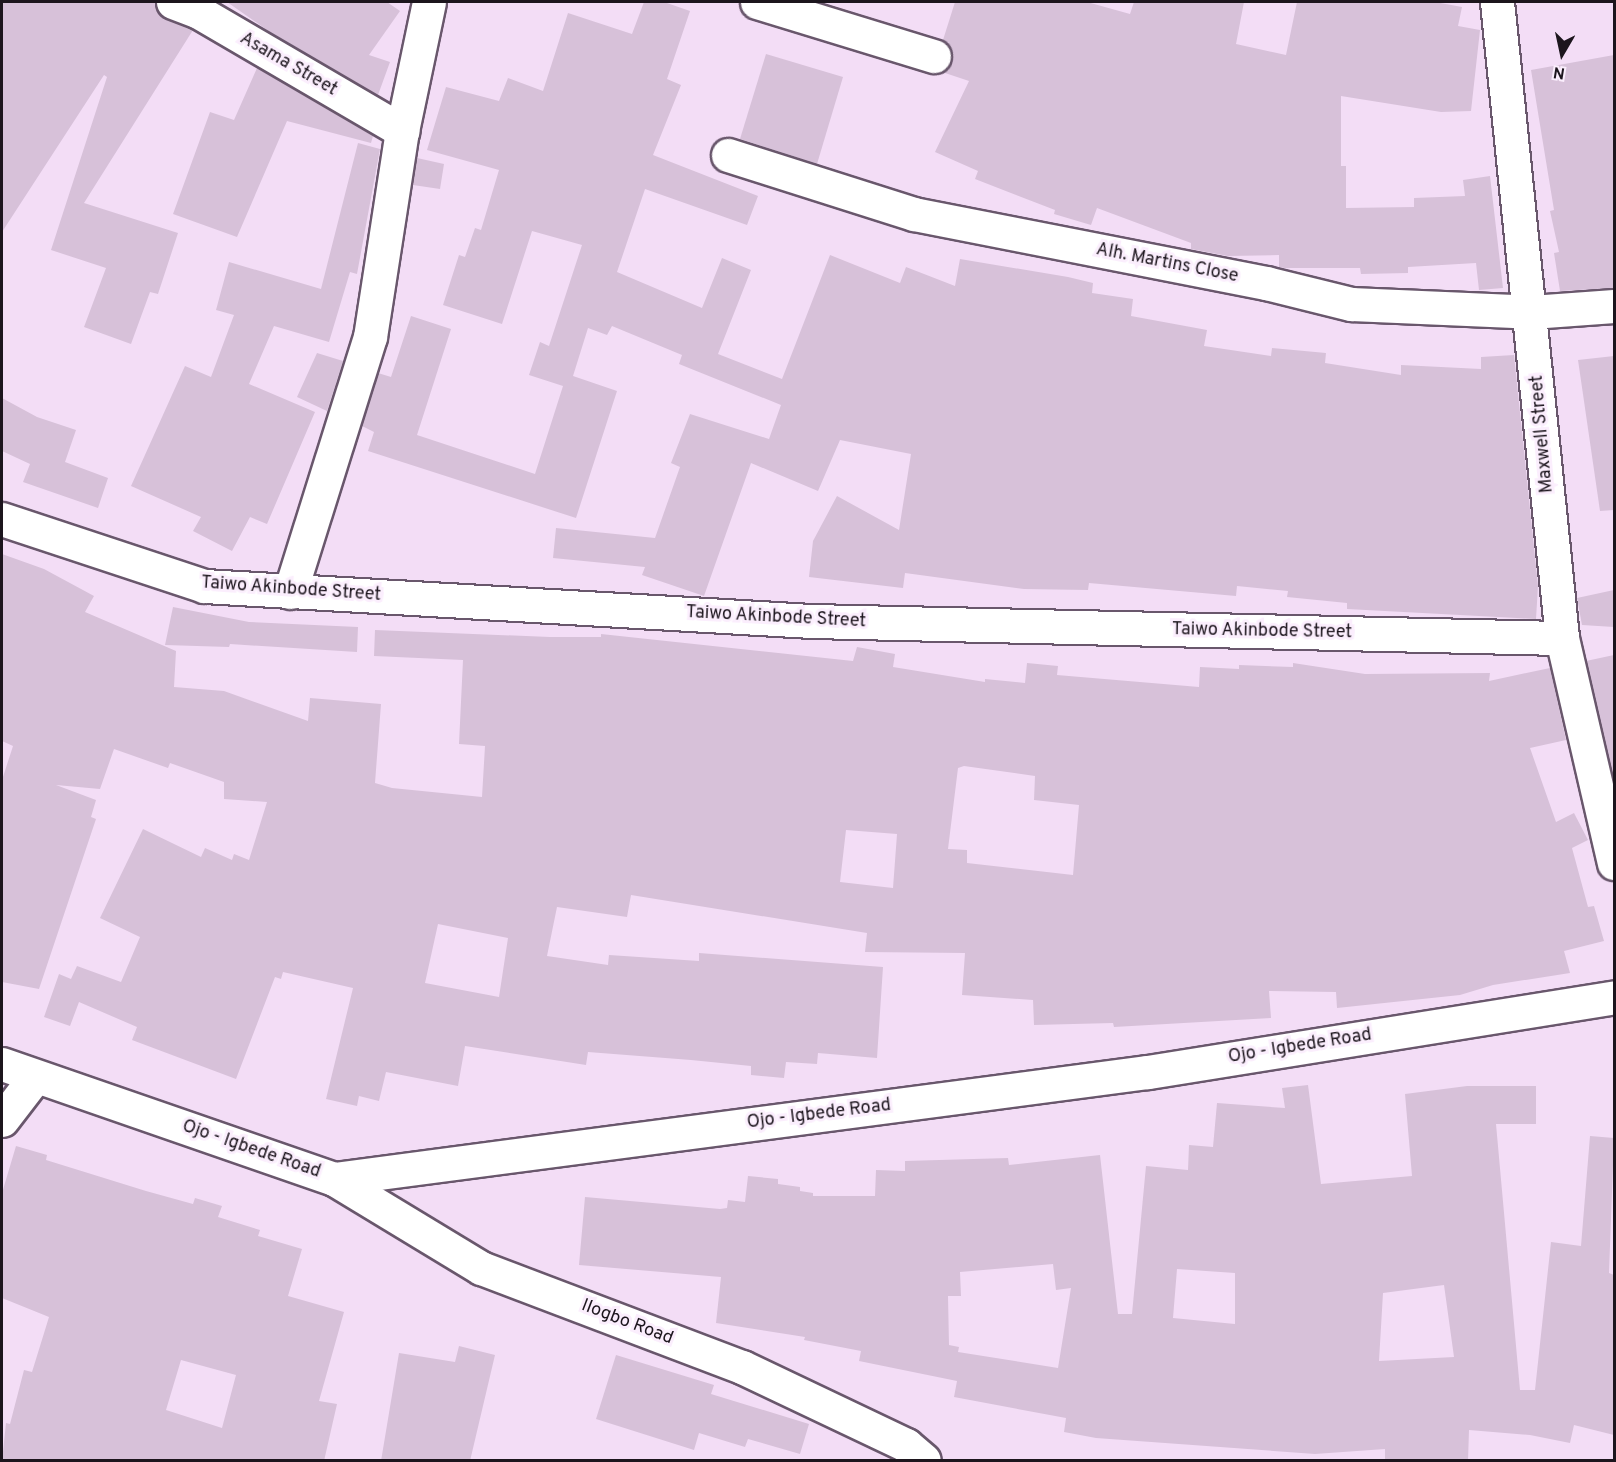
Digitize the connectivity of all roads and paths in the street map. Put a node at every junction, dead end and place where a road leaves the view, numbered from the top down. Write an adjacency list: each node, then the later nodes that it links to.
1 (173, 2): 6 (street, Asama Street)
2 (429, 2): 6 (street)
3 (757, 2): 5 (street)
4 (1497, 2): 9 (street, Maxwell Street)
5 (934, 56)
6 (402, 131): 11 (street)
7 (729, 154): 9 (street, Alh. Martins Close)
8 (1614, 306): 9 (street, Alh. Martins Close)
9 (1531, 312): 12 (street, Maxwell Street)
10 (2, 519): 11 (street, Taiwo Akinbode Street)
11 (290, 592): 12 (street, Taiwo Akinbode Street)
12 (1562, 638): 13 (street, Maxwell Street)
13 (1614, 863)
14 (1614, 997): 18 (street, Ojo - Igbede Road)
15 (2, 1064): 16 (street, Ojo - Igbede Road)
16 (35, 1077): 17 (street); 18 (street, Ojo - Igbede Road)
17 (2, 1120)
18 (334, 1179): 19 (street, Ilogbo Road)
19 (924, 1461)

